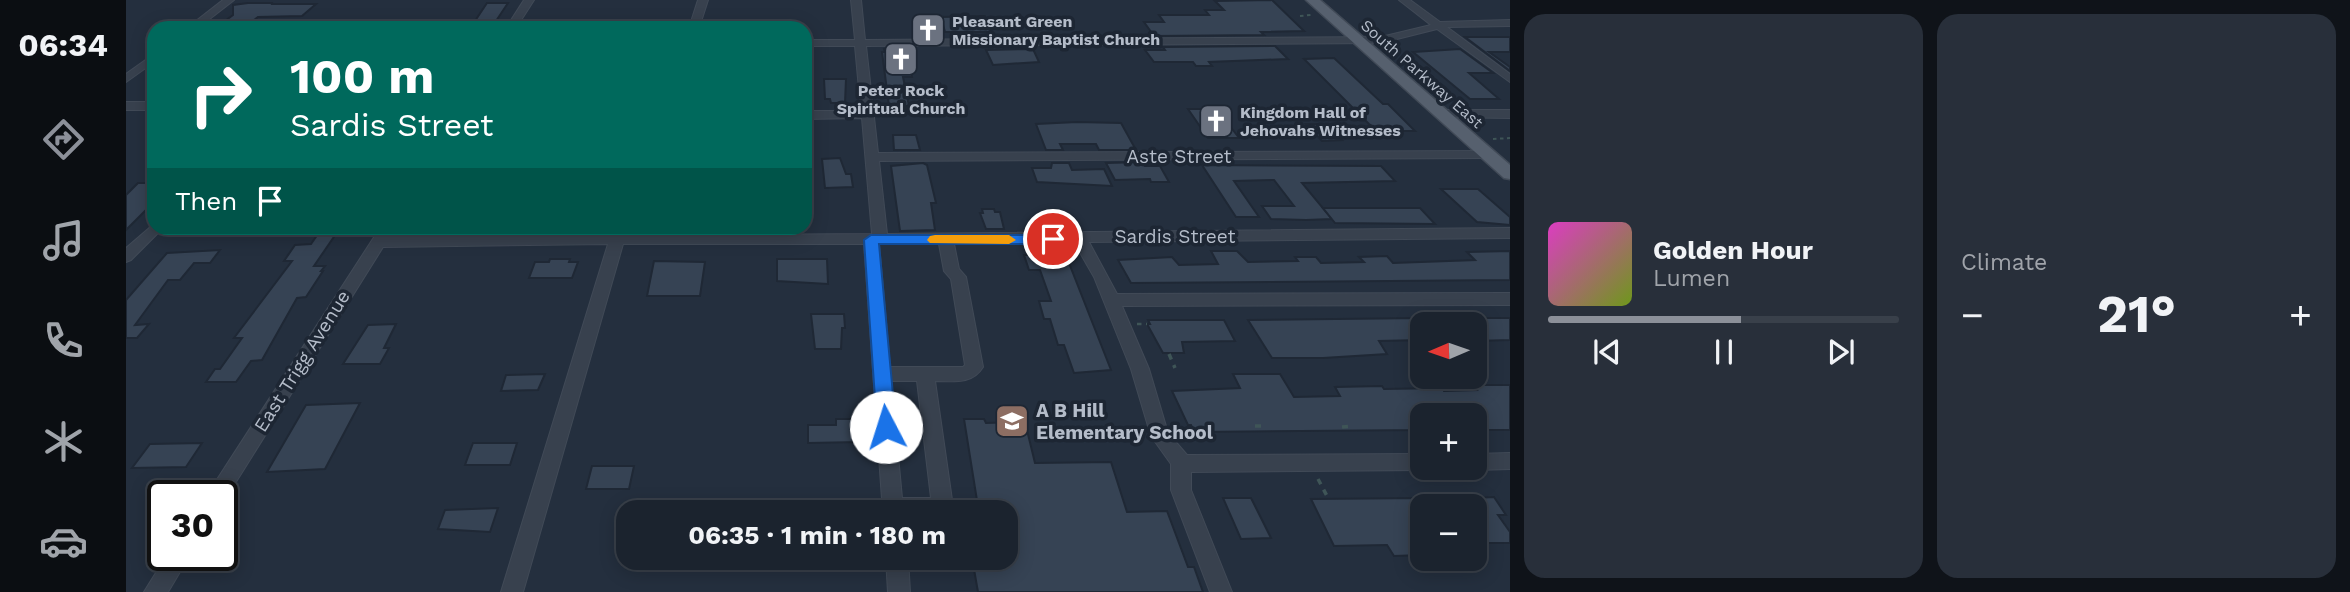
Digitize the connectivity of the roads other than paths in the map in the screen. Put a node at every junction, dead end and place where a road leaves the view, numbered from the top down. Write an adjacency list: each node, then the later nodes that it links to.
1 (229, 0): 7 (street)
2 (529, 0): 8 (street)
3 (703, 0): 9 (street)
4 (856, 0): 13 (street)
5 (1312, 0): 12 (main road, South Parkway East)
6 (1404, 0): 11 (street)
7 (201, 21)
8 (516, 21)
9 (696, 21)
10 (1510, 23): 11 (street)
11 (1438, 25): 12 (street); 19 (street)
12 (1357, 40): 13 (street); 23 (main road, South Parkway East)
13 (859, 42): 14 (street); 22 (street)
14 (812, 43)
15 (147, 61): 16 (street)
16 (126, 63)
17 (147, 64): 18 (street)
18 (126, 79)
19 (1510, 79)
20 (126, 106): 21 (street)
21 (147, 106)
22 (867, 114): 25 (street); 27 (street)
23 (1442, 114): 24 (street); 26 (main road, South Parkway East)
24 (1510, 114)
25 (812, 115)
26 (1487, 154): 27 (street, Aste Street); 28 (main road, South Parkway East)
27 (872, 157): 34 (street)
28 (1510, 174)
29 (1510, 233): 33 (street, Sardis Street)
30 (148, 235): 36 (street)
31 (383, 235): 32 (street, Sardis Street); 45 (street, East Trigg Avenue)
32 (617, 239): 34 (street, Sardis Street); 51 (street)
33 (1080, 239): 35 (street, Sardis Street); 38 (street)
34 (876, 240): 35 (street, Sardis Street); 39 (street)
35 (946, 240): 40 (street)
36 (126, 257)
37 (1510, 299): 38 (street)
38 (1112, 300): 42 (street)
39 (882, 374): 40 (street); 46 (street)
40 (925, 375): 47 (street)
41 (1510, 461): 44 (street)
42 (1181, 462): 43 (street); 53 (street)
43 (1410, 462)
44 (1487, 462)
45 (227, 480)
46 (892, 500)
47 (942, 500)
48 (898, 570): 52 (street)
49 (169, 571): 50 (street)
50 (155, 592)
51 (512, 592)
52 (899, 592)
53 (1221, 592)

